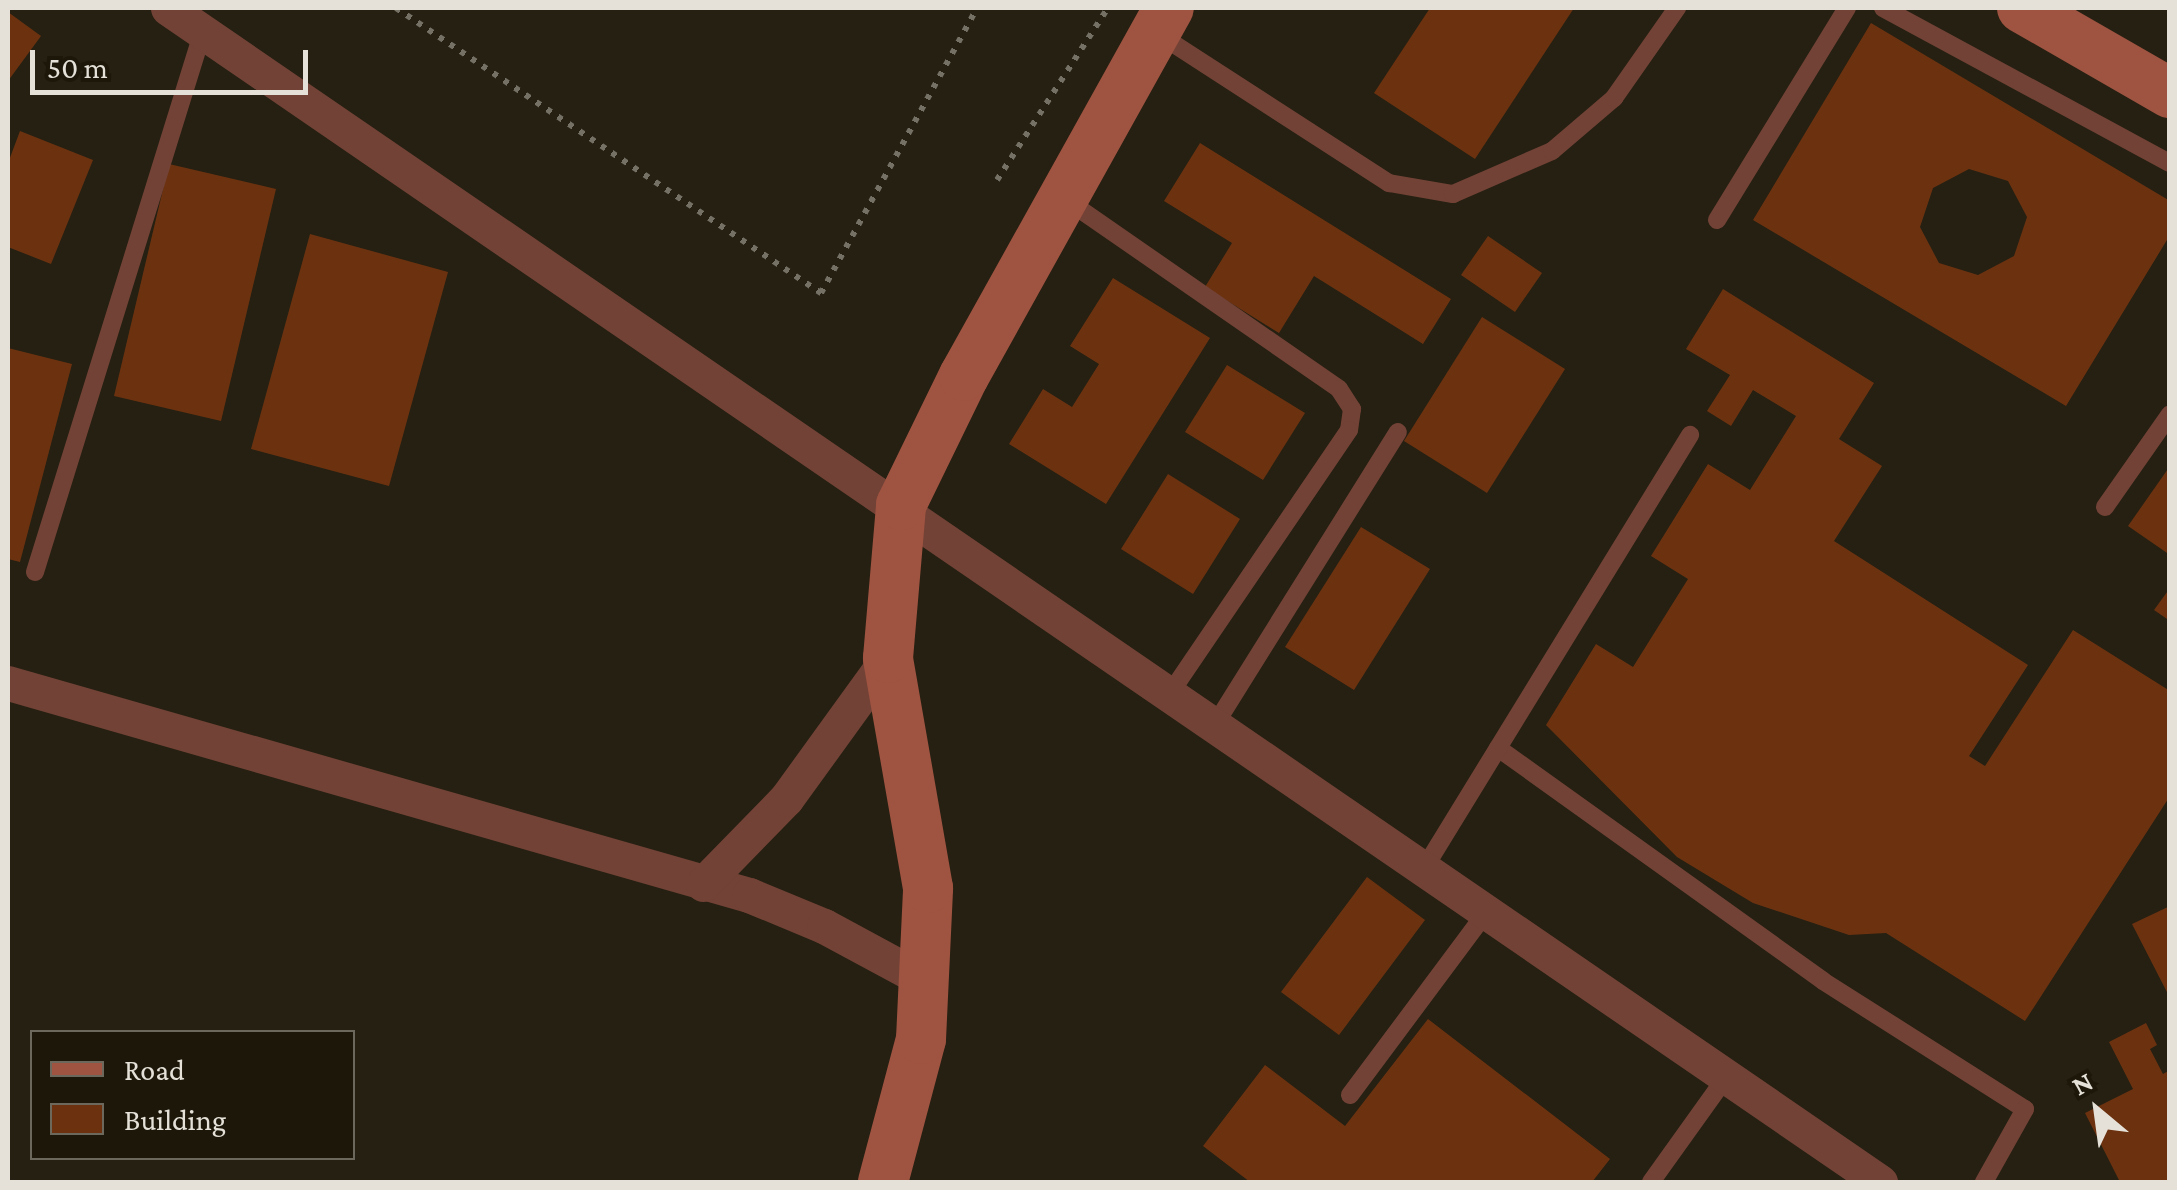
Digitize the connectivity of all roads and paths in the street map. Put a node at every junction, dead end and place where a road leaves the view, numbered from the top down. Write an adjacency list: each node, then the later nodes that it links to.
1 (168, 8): 10 (street)
2 (396, 8): 3 (path)
3 (977, 8)
4 (1108, 8): 13 (path)
5 (1677, 8): 9 (lane)
6 (1847, 8): 15 (lane)
7 (1883, 8): 12 (lane)
8 (2022, 8): 11 (street)
9 (1162, 20): 14 (street)
10 (203, 31): 19 (street); 21 (lane)
11 (2170, 93)
12 (2170, 163)
13 (997, 180)
14 (1064, 198): 19 (street); 24 (lane)
15 (1717, 220)
16 (2170, 414): 20 (lane)
17 (1398, 432): 25 (lane)
18 (1690, 435): 26 (lane)
19 (901, 505): 22 (street); 24 (street)
20 (2104, 507)
21 (35, 572)
22 (888, 658): 28 (street); 30 (street)
23 (8, 683): 28 (street)
24 (1171, 692): 25 (street)
25 (1216, 723): 27 (street)
26 (1498, 748): 27 (lane); 36 (lane)
27 (1424, 867): 29 (street)
28 (703, 884): 30 (street)
29 (1488, 910): 31 (street); 32 (lane)
30 (924, 980): 33 (street)
31 (1727, 1076): 34 (lane); 35 (street)
32 (1350, 1095)
33 (883, 1182)
34 (1650, 1182)
35 (1880, 1182)
36 (1984, 1182)

